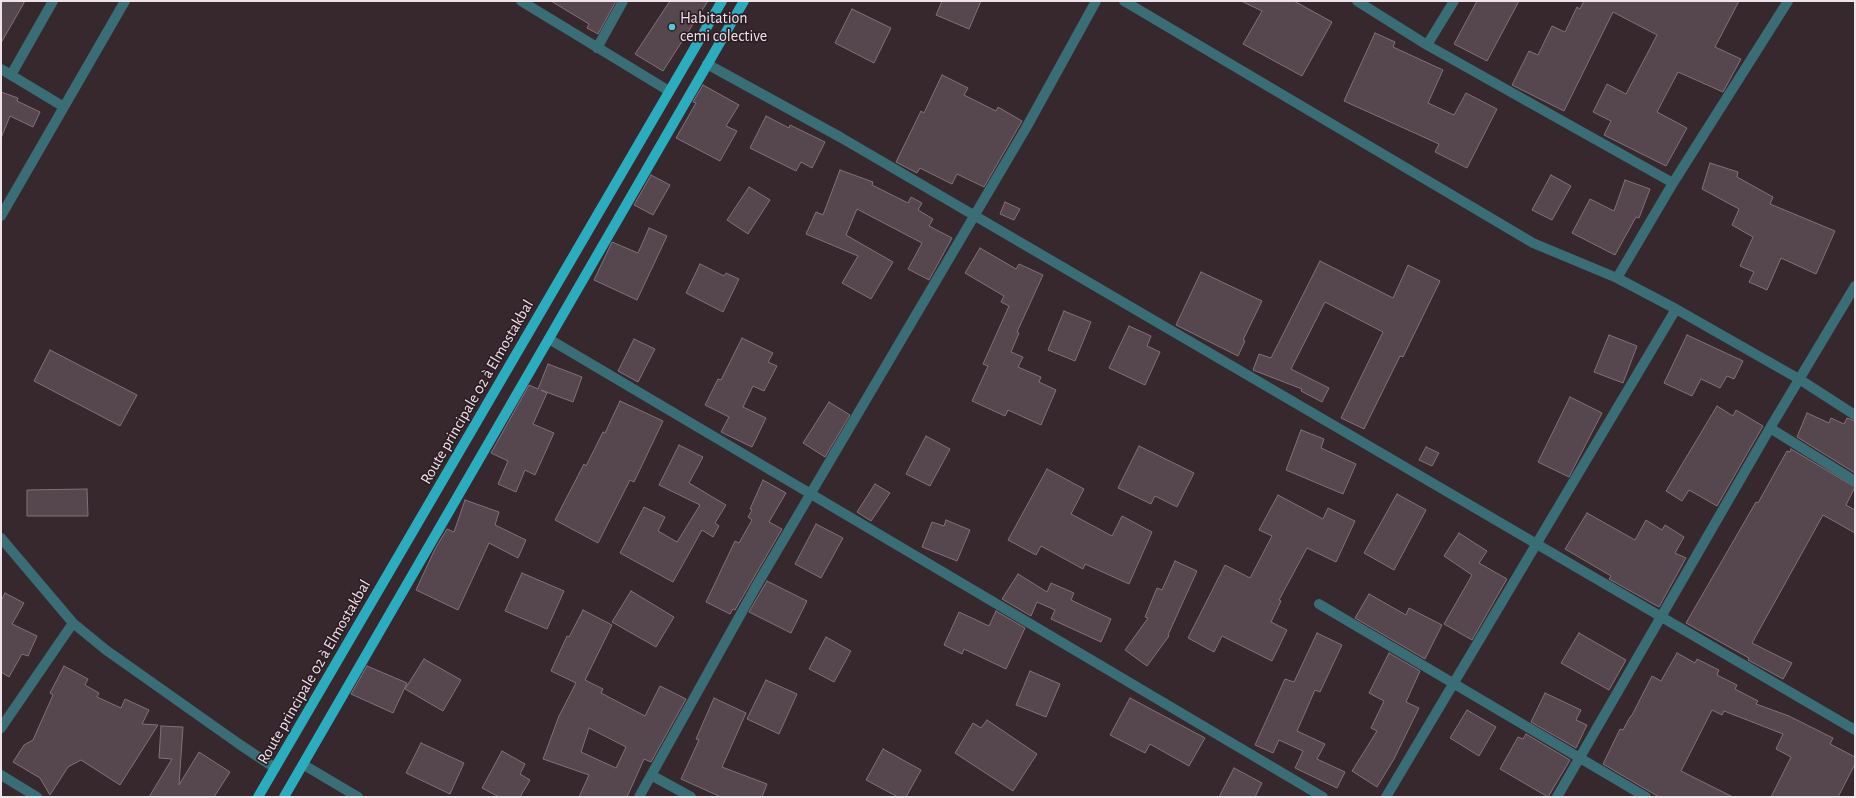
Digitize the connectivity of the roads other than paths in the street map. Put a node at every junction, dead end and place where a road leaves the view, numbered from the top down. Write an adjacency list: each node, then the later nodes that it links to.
1 (53, 1): 16 (street)
2 (125, 1): 18 (street)
3 (521, 1): 13 (street)
4 (623, 1): 13 (street)
5 (722, 1): 17 (main road, Route principale 02 à Elmostakbal)
6 (744, 1): 14 (main road)
7 (1096, 1): 21 (street)
8 (1124, 1): 22 (street)
9 (1358, 1): 12 (street)
10 (1454, 1): 12 (street)
11 (1788, 1): 19 (street)
12 (1428, 45): 19 (street)
13 (597, 48): 17 (street)
14 (707, 64): 21 (street); 25 (main road)
15 (1, 69): 16 (street)
16 (11, 75): 18 (street)
17 (669, 91): 41 (main road, Route principale 02 à Elmostakbal)
18 (64, 107): 20 (street)
19 (1673, 183): 22 (street)
20 (1, 216)
21 (975, 216): 30 (street); 32 (street)
22 (1617, 278): 24 (street)
23 (1855, 286): 26 (street)
24 (1676, 309): 26 (street); 32 (street)
25 (549, 339): 30 (street); 40 (main road)
26 (1799, 379): 27 (street); 28 (street)
27 (1855, 415)
28 (1770, 428): 29 (street); 34 (street)
29 (1855, 481)
30 (811, 495): 43 (street); 50 (street)
31 (1, 538): 35 (street)
32 (1537, 543): 34 (street); 36 (street)
33 (1319, 604): 36 (street)
34 (1662, 616): 38 (street); 39 (street)
35 (73, 623): 37 (street); 41 (street)
36 (1454, 684): 39 (street); 51 (street)
37 (1, 728)
38 (1855, 730)
39 (1580, 759): 52 (street); 53 (street)
40 (304, 765): 46 (main road); 47 (street)
41 (275, 768): 45 (main road, Route principale 02 à Elmostakbal)
42 (1, 775): 44 (street)
43 (651, 775): 48 (street); 49 (street)
44 (37, 797)
45 (258, 797)
46 (284, 797)
47 (358, 797)
48 (639, 797)
49 (691, 797)
50 (1323, 797)
51 (1386, 797)
52 (1557, 797)
53 (1646, 797)

